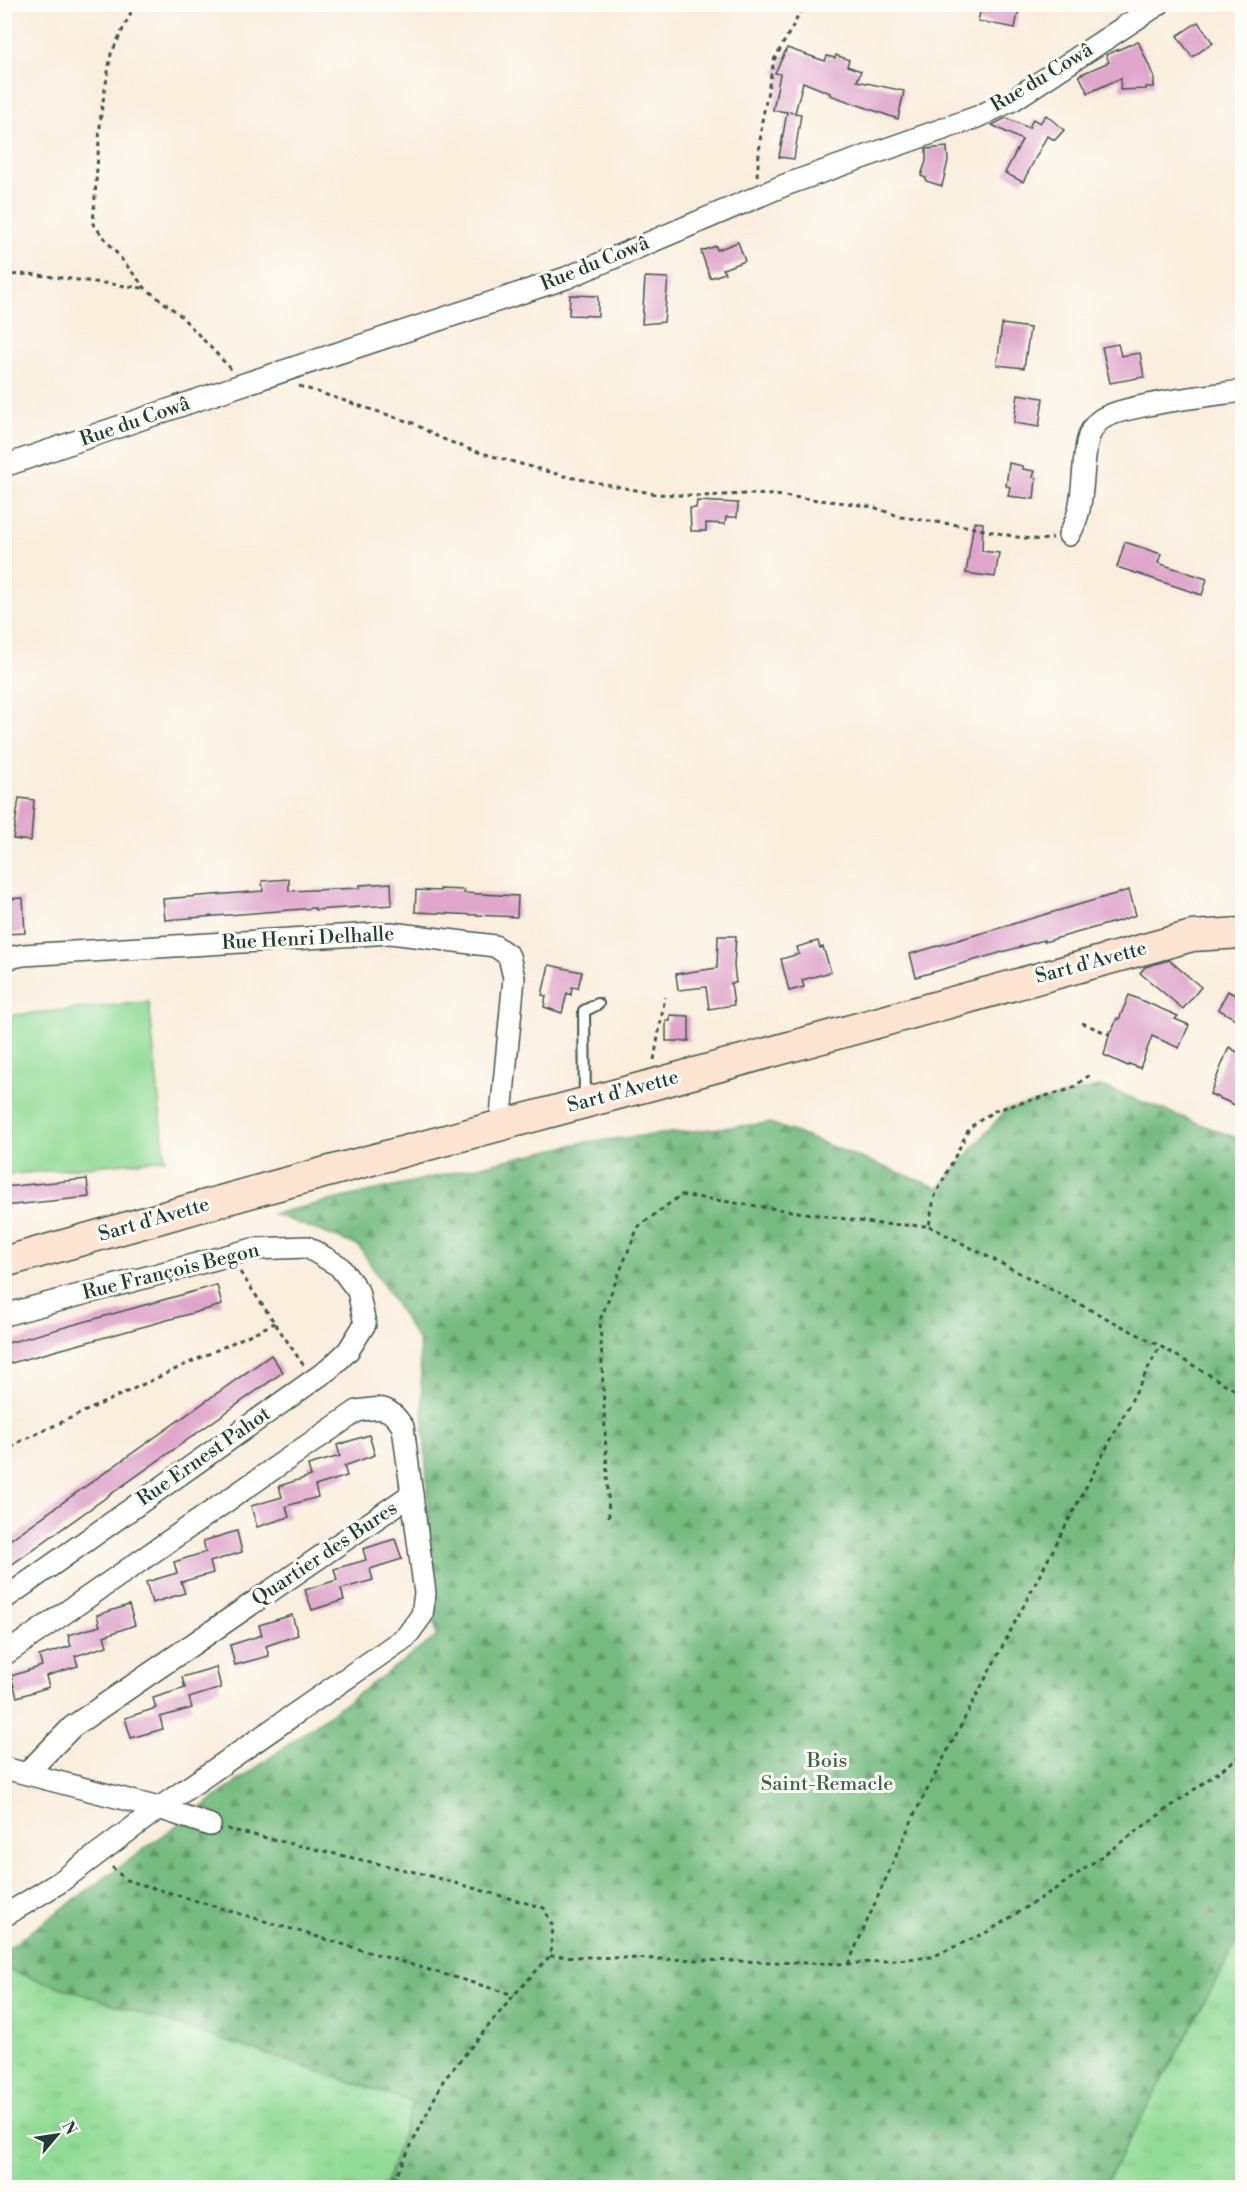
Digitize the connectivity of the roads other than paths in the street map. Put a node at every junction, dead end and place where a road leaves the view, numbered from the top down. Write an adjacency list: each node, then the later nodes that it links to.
1 (1159, 4): 3 (street, Rue du Cowâ)
2 (1242, 391): 4 (street)
3 (4, 466)
4 (1069, 535)
5 (1242, 933): 8 (street, Sart d'Avette)
6 (4, 959): 9 (street, Rue Henri Delhalle)
7 (598, 1004): 8 (lane)
8 (585, 1101): 9 (street, Sart d'Avette)
9 (500, 1126): 10 (street, Sart d'Avette)
10 (4, 1262)
11 (358, 1291): 12 (street, Rue François Begon); 14 (street, Rue Ernest Pahot)
12 (4, 1315)
13 (412, 1494): 15 (street, Quartier des Bures); 17 (street, Quartier des Bures); 18 (street)
14 (4, 1599)
15 (4, 1655)
16 (4, 1768): 17 (street)
17 (27, 1773): 18 (street)
18 (159, 1808): 19 (street); 20 (street)
19 (210, 1825)
20 (8, 1915)

